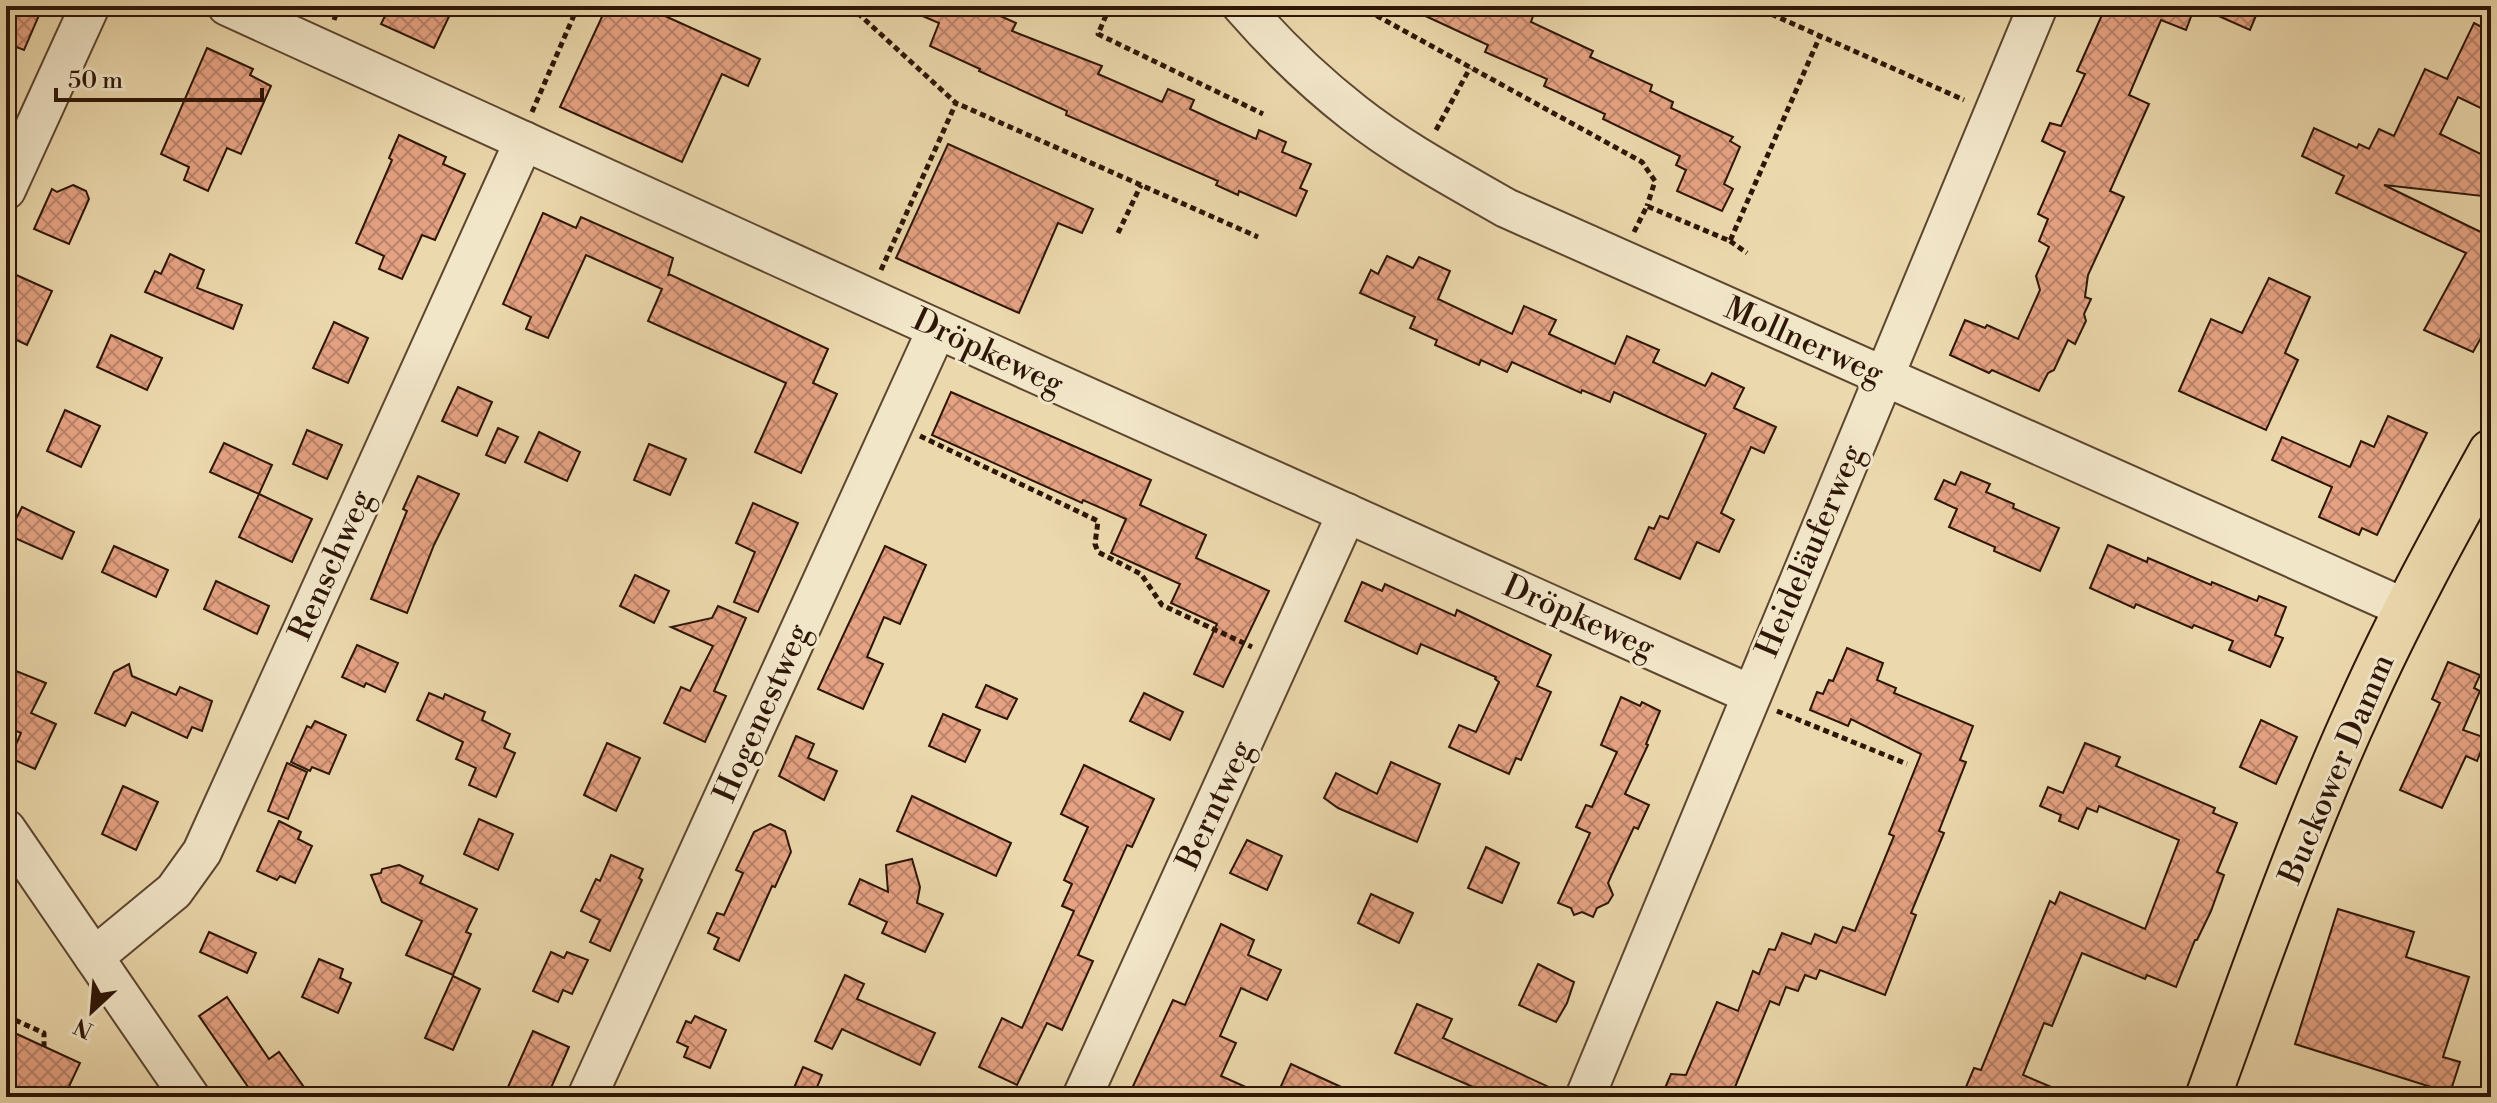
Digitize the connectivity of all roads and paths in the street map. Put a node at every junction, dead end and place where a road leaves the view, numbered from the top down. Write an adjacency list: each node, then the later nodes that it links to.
1 (90, 6): 20 (street)
2 (227, 6): 17 (street, Dröpkeweg)
3 (578, 6): 17 (path)
4 (850, 6): 14 (path)
5 (1110, 6): 16 (path)
6 (1242, 6): 29 (street, Mollnerweg)
7 (1359, 6): 13 (path)
8 (1753, 6): 12 (path)
9 (2038, 6): 29 (street, Heideläuferweg)
10 (2483, 6): 11 (path)
11 (2491, 10)
12 (1820, 36): 15 (path); 24 (path)
13 (1470, 68): 18 (path); 21 (path)
14 (956, 103): 19 (path); 27 (path)
15 (1970, 103)
16 (1263, 114)
17 (526, 131): 28 (street, Dröpkeweg); 38 (street, Renschweg)
18 (1436, 131)
19 (1141, 185): 22 (path); 23 (path)
20 (6, 190)
21 (1647, 206): 24 (path); 25 (path)
22 (1118, 233)
23 (1258, 237)
24 (1730, 241): 26 (path)
25 (1629, 242)
26 (1747, 253)
27 (877, 278)
28 (937, 329): 32 (street, Dröpkeweg); 42 (street, Hogenestweg)
29 (1883, 376): 33 (street, Mollnerweg); 35 (street, Heideläuferweg)
30 (908, 431): 34 (path)
31 (2491, 452): 33 (main road, Buckower Damm)
32 (1347, 513): 35 (street, Dröpkeweg); 43 (street, Berntweg)
33 (2407, 609): 45 (main road, Buckower Damm)
34 (1254, 648)
35 (1762, 701): 36 (path); 44 (street, Heideläuferweg)
36 (1907, 764)
37 (6, 829): 38 (street)
38 (94, 957): 41 (street)
39 (6, 1016): 40 (path)
40 (44, 1047)
41 (190, 1097)
42 (587, 1097)
43 (1082, 1097)
44 (1585, 1097)
45 (2208, 1097)

